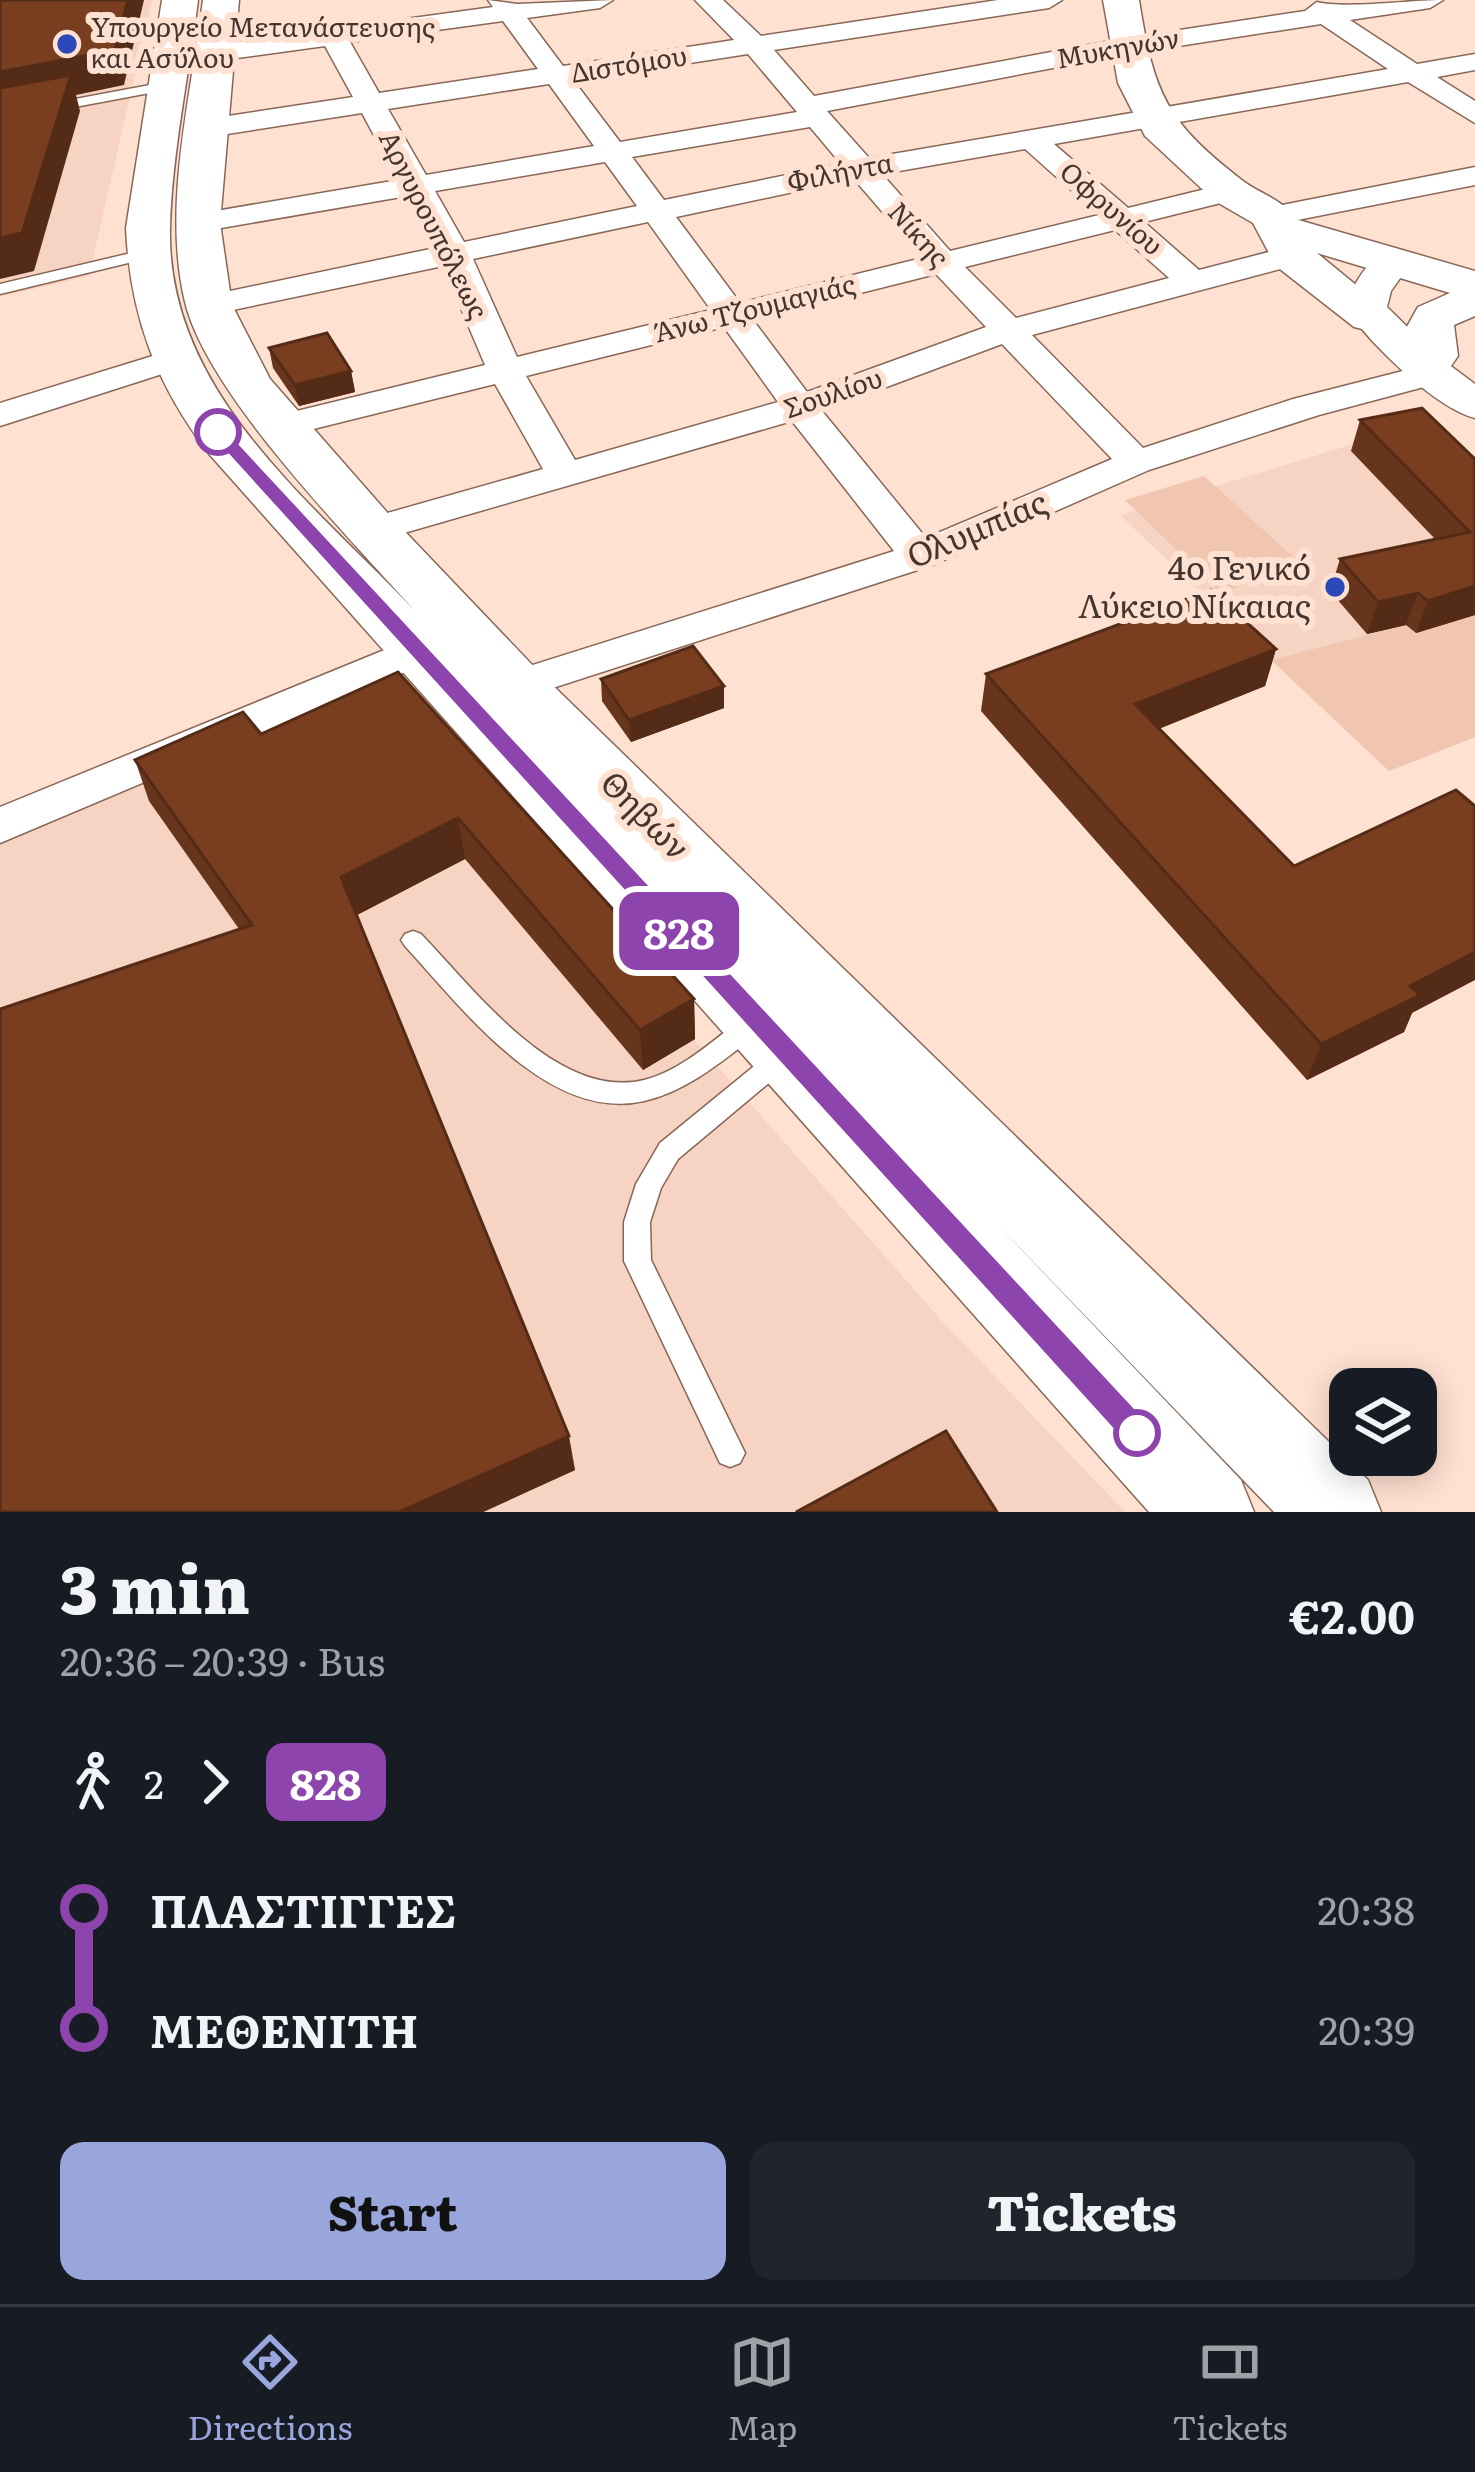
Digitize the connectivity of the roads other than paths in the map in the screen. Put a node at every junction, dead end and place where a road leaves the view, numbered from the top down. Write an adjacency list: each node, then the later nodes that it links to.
1 (181, 0): 20 (main road, Θηβών)
2 (221, 0): 16 (main road, Θηβών)
3 (599, 0): 10 (street)
4 (708, 0): 14 (street, Νίκης)
5 (897, 0): 12 (street)
6 (1049, 0): 12 (street, Διστόμου)
7 (1120, 0): 15 (main road)
8 (1302, 0): 11 (street)
9 (1430, 0): 11 (street, Μυκηνών)
10 (506, 6): 13 (street); 19 (street)
11 (1326, 16): 15 (street, Μυκηνών); 18 (street)
12 (919, 20): 14 (street, Διστόμου)
13 (334, 37): 16 (street); 21 (street, Αργυρουπόλεως)
14 (755, 45): 19 (street, Διστόμου); 22 (street, Νίκης)
15 (1127, 46): 22 (street, Μυκηνών); 24 (main road)
16 (215, 53): 26 (main road, Θηβών)
17 (1475, 62): 18 (street, Φιλήντα)
18 (1408, 72): 23 (street); 24 (street, Φιλήντα)
19 (555, 76): 21 (street, Διστόμου); 28 (street)
20 (166, 86): 25 (lane); 37 (main road, Θηβών)
21 (369, 104): 26 (street, Διστόμου); 31 (street, Αργυρουπόλεως)
22 (812, 111): 28 (street, Μυκηνών); 29 (street, Νίκης)
23 (1475, 114)
24 (1150, 115): 27 (street, Φιλήντα); 32 (main road)
25 (0, 117)
26 (208, 128): 35 (main road, Θηβών)
27 (1029, 137): 29 (street, Φιλήντα); 34 (street, Οφρυνίου)
28 (610, 152): 31 (street, Μυκηνών); 33 (street)
29 (860, 169): 33 (street, Φιλήντα); 39 (street, Νίκης)
30 (1475, 176): 36 (street, Σουλίου)
31 (414, 187): 35 (street, Μυκηνών); 38 (street, Αργυρουπόλεως)
32 (1230, 192): 34 (street, Άνω Τζουμαγιάς); 36 (main road)
33 (656, 210): 38 (street, Φιλήντα); 46 (street)
34 (1123, 218): 39 (street, Άνω Τζουμαγιάς); 41 (street, Οφρυνίου)
35 (198, 224): 45 (main road, Θηβών)
36 (1279, 233): 40 (main road); 41 (street, Σουλίου); 47 (main road)
37 (148, 254): 43 (lane); 49 (main road, Θηβών)
38 (455, 255): 45 (street, Φιλήντα); 51 (street, Αργυρουπόλεως)
39 (943, 263): 46 (street, Άνω Τζουμαγιάς); 48 (street, Νίκης)
40 (1405, 267): 42 (main road); 47 (street); 50 (street)
41 (1192, 281): 48 (street, Σουλίου)
42 (1475, 286)
43 (0, 289)
44 (1475, 302): 50 (main road)
45 (209, 305): 55 (main road, Θηβών)
46 (732, 314): 51 (street, Άνω Τζουμαγιάς); 53 (street)
47 (1371, 317): 50 (street)
48 (1006, 331): 53 (street, Σουλίου); 56 (street, Νίκης)
49 (172, 360): 54 (street); 60 (main road, Θηβών)
50 (1436, 365): 52 (street); 56 (street, Ολυμπίας)
51 (505, 370): 55 (street, Άνω Τζουμαγιάς); 57 (street, Αργυρουπόλεως)
52 (1475, 405)
53 (800, 407): 57 (street, Σουλίου); 59 (street)
54 (0, 415)
55 (280, 426): 58 (main road, Θηβών)
56 (1136, 462): 59 (street, Ολυμπίας)
57 (566, 476): 58 (street, Σουλίου)
58 (373, 530): 61 (main road, Θηβών)
59 (919, 556): 61 (street, Ολυμπίας)
60 (421, 650): 62 (street); 64 (main road, Θηβών)
61 (516, 685): 67 (main road, Θηβών)
62 (0, 826)
63 (413, 940): 64 (lane)
64 (774, 1035): 65 (lane); 66 (main road, Θηβών)
65 (730, 1453)
66 (1209, 1512)
67 (1336, 1512)

